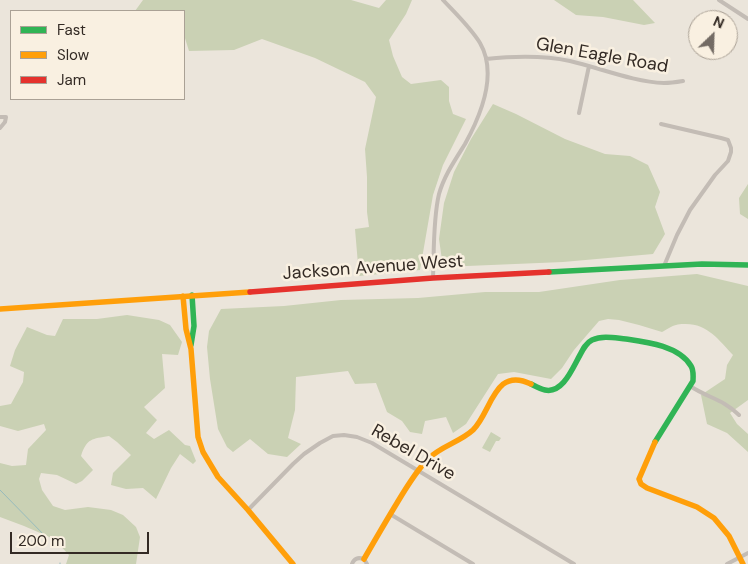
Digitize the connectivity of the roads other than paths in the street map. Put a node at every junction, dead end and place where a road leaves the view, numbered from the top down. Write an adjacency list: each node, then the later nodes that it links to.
1 (443, 0): 4 (street)
2 (720, 0): 3 (street)
3 (748, 19)
4 (486, 59): 5 (street, Glen Eagle Road); 13 (street)
5 (589, 66): 6 (street, Glen Eagle Road); 7 (street)
6 (684, 81)
7 (579, 113)
8 (0, 117): 10 (street)
9 (661, 124): 12 (street)
10 (0, 128)
11 (748, 265): 12 (street, Jackson Avenue West)
12 (664, 266): 13 (street, Jackson Avenue West)
13 (434, 278): 14 (street, Jackson Avenue West)
14 (192, 295): 15 (street, Jackson Avenue West); 17 (street)
15 (183, 296): 16 (street, Jackson Avenue West); 17 (street)
16 (0, 309)
17 (191, 349): 21 (street)
18 (690, 386): 19 (street); 20 (street); 24 (street)
19 (739, 414)
20 (418, 470): 21 (street, Rebel Drive); 22 (street); 29 (street, Rebel Drive)
21 (248, 510): 26 (street)
22 (390, 514): 25 (street); 28 (street)
23 (748, 553): 24 (street)
24 (740, 558): 30 (street); 31 (street)
25 (365, 562): 27 (street)
26 (292, 564)
27 (352, 564)
28 (473, 564)
29 (574, 564)
30 (727, 564)
31 (743, 564)

